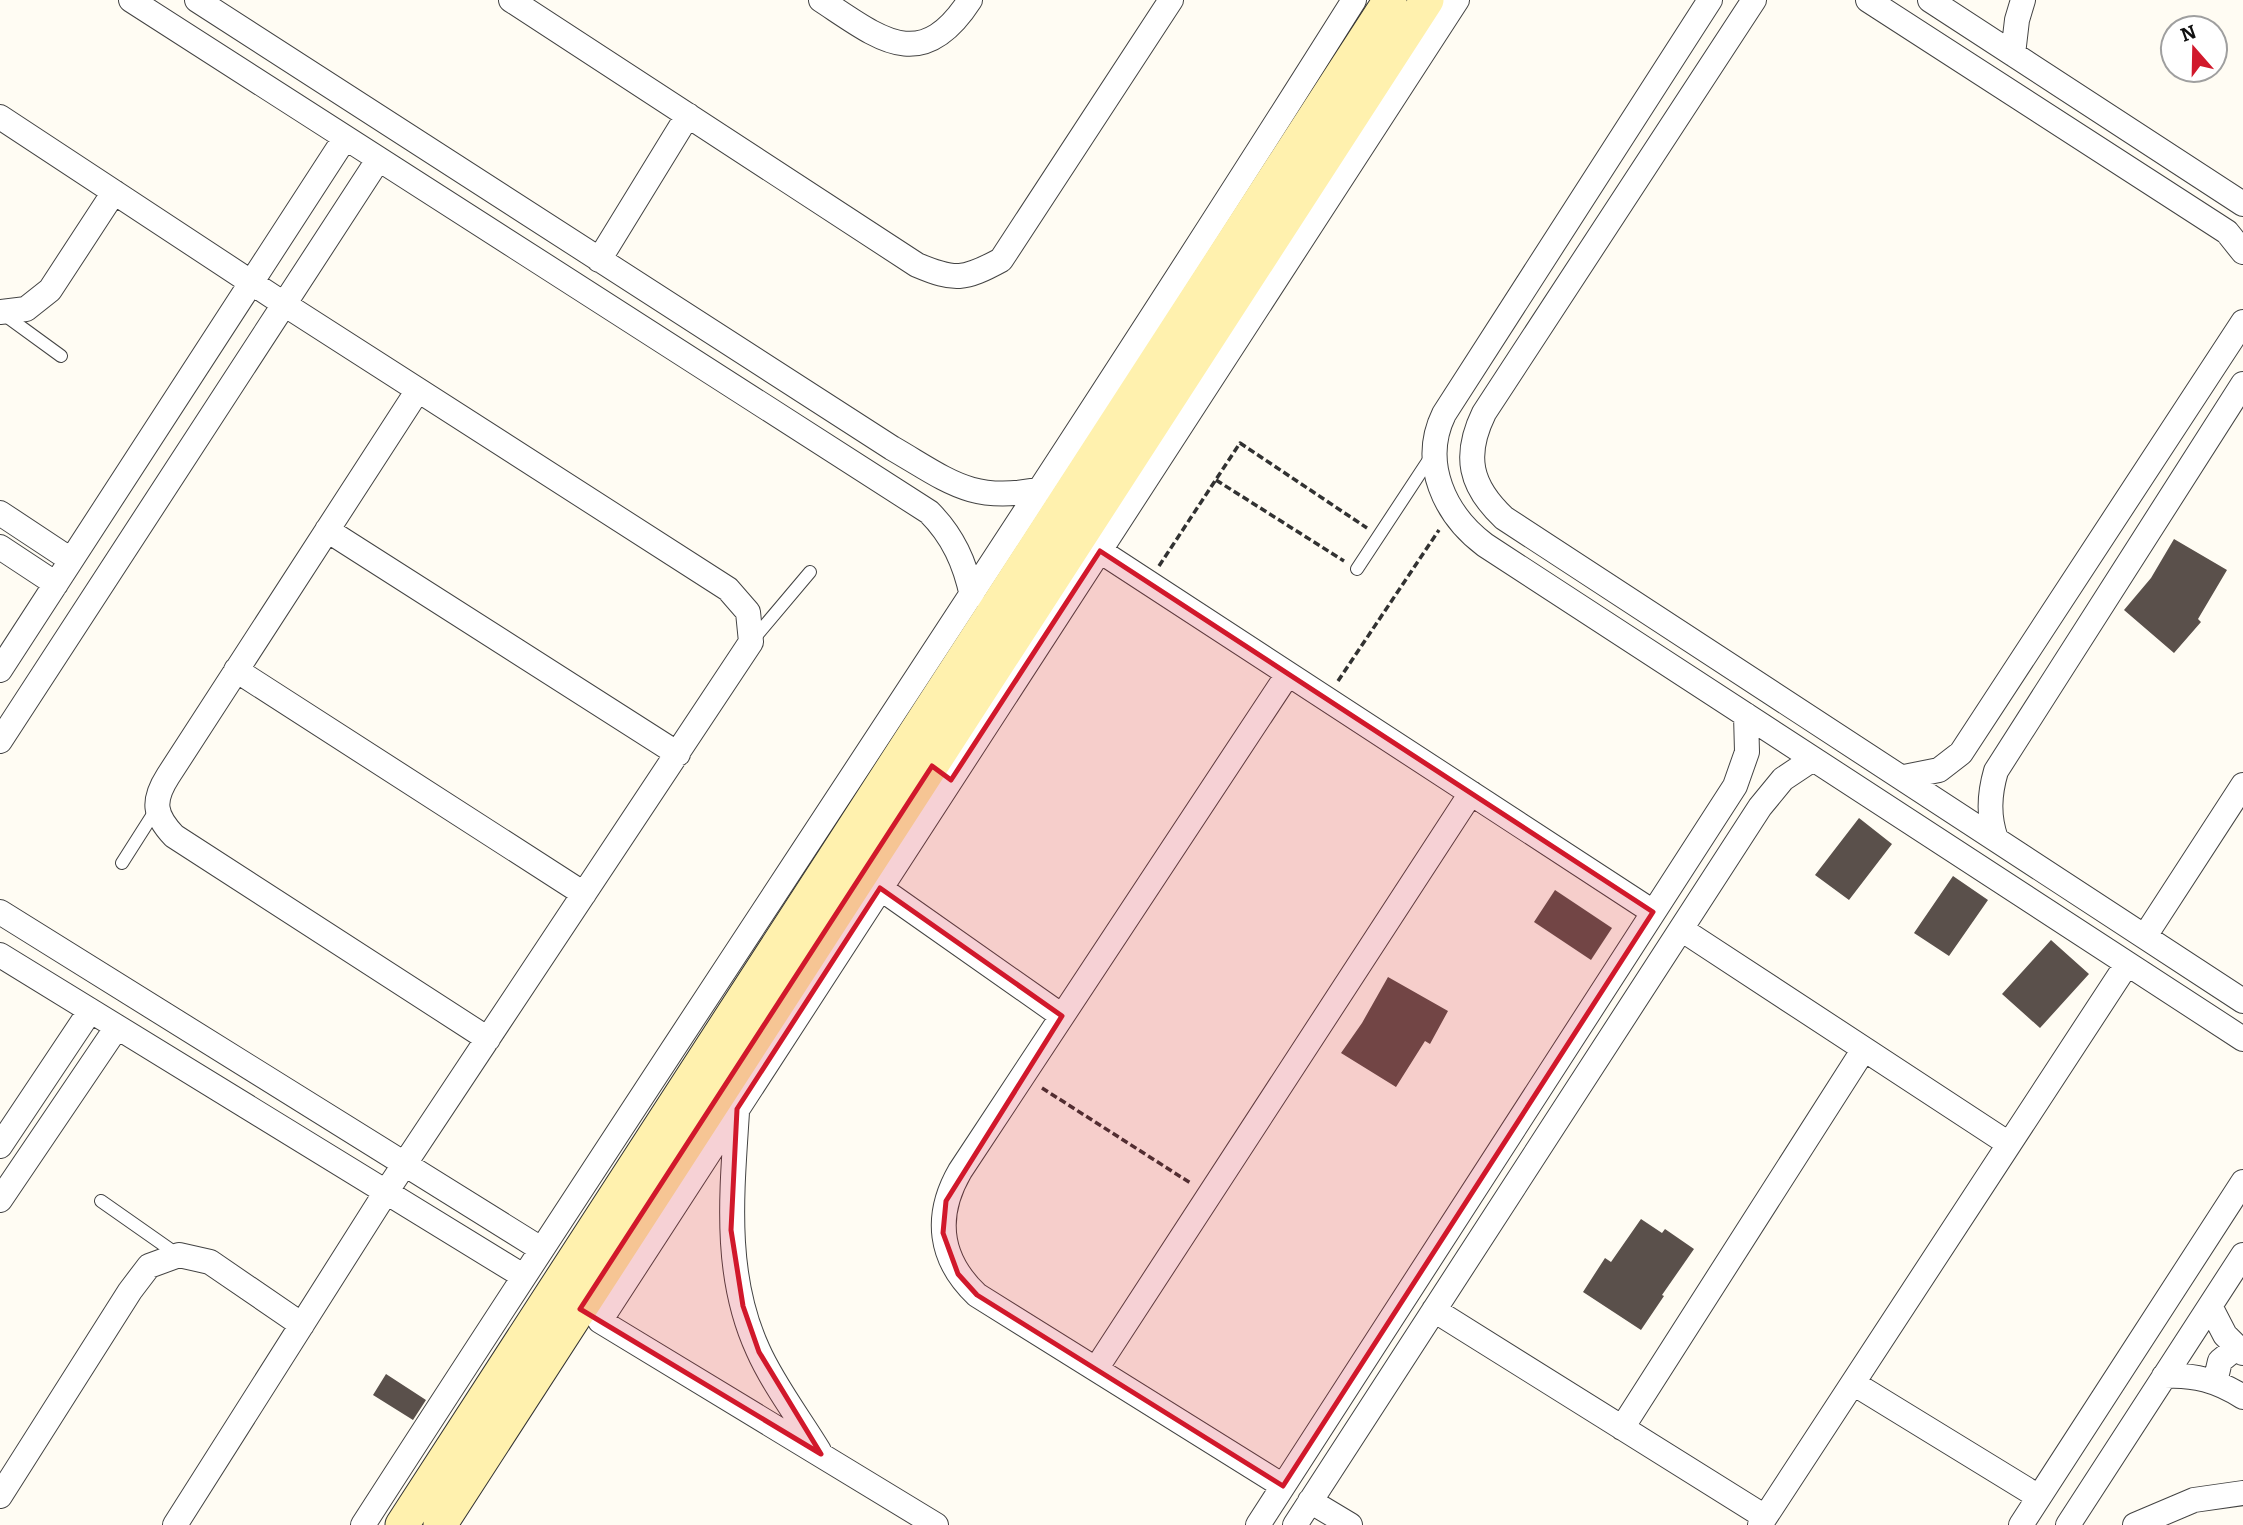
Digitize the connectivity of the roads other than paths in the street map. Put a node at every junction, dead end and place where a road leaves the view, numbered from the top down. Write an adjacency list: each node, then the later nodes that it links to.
1 (131, 0): 19 (street)
2 (197, 0): 24 (street)
3 (512, 0): 17 (street)
4 (821, 0): 5 (street)
5 (970, 0)
6 (1171, 0): 17 (street)
7 (1354, 0): 35 (street)
8 (1390, 0): 91 (street)
9 (1427, 0): 55 (street)
10 (1457, 0): 39 (street)
11 (1710, 0): 33 (street)
12 (1754, 0): 57 (street)
13 (1868, 0): 23 (street)
14 (2015, 1): 16 (street)
15 (1945, 3): 16 (street)
16 (2013, 54): 22 (street)
17 (688, 115): 24 (street)
18 (0, 117): 21 (street)
19 (345, 138): 20 (street); 25 (street)
20 (378, 160): 26 (street); 34 (street)
21 (114, 192): 25 (street); 27 (street)
22 (2243, 204)
23 (2243, 252)
24 (599, 260): 32 (street)
25 (251, 282): 26 (street); 40 (street)
26 (284, 304): 31 (street); 50 (street)
27 (1, 312): 29 (lane)
28 (2243, 322): 51 (street)
29 (61, 356)
30 (2243, 384): 54 (street)
31 (418, 390): 37 (street); 45 (street)
32 (892, 448): 34 (street); 35 (street)
33 (1434, 452): 41 (lane); 49 (street)
34 (878, 479): 44 (street)
35 (1042, 489): 44 (street)
36 (0, 513): 40 (street)
37 (327, 530): 47 (street); 52 (street)
38 (0, 547): 43 (street)
39 (1100, 551): 48 (street); 55 (street)
40 (71, 560): 43 (street)
41 (1357, 569)
42 (810, 572): 45 (lane)
43 (56, 584): 46 (street)
44 (972, 596): 87 (street)
45 (751, 642): 52 (street)
46 (0, 670)
47 (236, 670): 61 (street); 65 (street)
48 (1288, 674): 59 (street); 74 (street)
49 (1746, 715): 53 (street); 56 (street)
50 (0, 741)
51 (1962, 753): 54 (street); 57 (street)
52 (678, 754): 65 (street)
53 (1813, 759): 60 (street); 71 (street)
54 (1996, 771): 62 (street)
55 (941, 773): 64 (street); 94 (street)
56 (1740, 775): 60 (street); 67 (street)
57 (1904, 778): 62 (street)
58 (2243, 785): 69 (street)
59 (1471, 793): 67 (street); 97 (street)
60 (1770, 793): 68 (street)
61 (157, 808): 63 (lane); 76 (street)
62 (1997, 839): 69 (street)
63 (122, 863)
64 (880, 888): 74 (street); 79 (street)
65 (584, 894): 76 (street)
66 (0, 912): 82 (street)
67 (1653, 912): 104 (street)
68 (1681, 929): 78 (street); 93 (street)
69 (2145, 936): 72 (street)
70 (0, 955): 73 (street)
71 (2127, 964): 77 (street); 80 (street)
72 (2243, 1001)
73 (90, 1011): 75 (street); 81 (street)
74 (1062, 1016): 97 (street)
75 (117, 1027): 84 (street); 85 (street)
76 (488, 1039): 82 (street)
77 (2243, 1040)
78 (1864, 1049): 80 (street); 102 (street)
79 (737, 1109): 94 (street); 103 (street)
80 (2009, 1144): 100 (street)
81 (0, 1146)
82 (405, 1164): 84 (street); 87 (street)
83 (2243, 1182): 107 (street)
84 (386, 1192): 90 (street); 95 (street)
85 (0, 1200)
86 (101, 1200): 88 (lane)
87 (541, 1249): 90 (street)
88 (179, 1255): 95 (street); 106 (street)
89 (2243, 1255): 92 (street)
90 (523, 1276): 111 (street)
91 (552, 1293): 94 (street); 112 (street)
92 (2210, 1306): 96 (street); 98 (street)
93 (1434, 1310): 102 (street); 108 (street)
94 (590, 1315): 103 (street); 113 (street)
95 (302, 1325): 110 (street)
96 (2240, 1351): 99 (street)
97 (1096, 1369): 104 (street)
98 (2164, 1376): 99 (street); 119 (street)
99 (2215, 1382): 101 (street)
100 (1853, 1383): 107 (street); 109 (street)
101 (2243, 1397)
102 (1622, 1428): 109 (street)
103 (821, 1454): 114 (street)
104 (1283, 1486): 115 (street)
105 (2243, 1493): 120 (street)
106 (0, 1496)
107 (2039, 1497): 118 (street)
108 (1310, 1501): 116 (street); 117 (street)
109 (1762, 1521)
110 (175, 1525)
111 (363, 1525)
112 (402, 1525)
113 (440, 1525)
114 (936, 1525)
115 (1258, 1525)
116 (1295, 1525)
117 (1350, 1525)
118 (2021, 1525)
119 (2068, 1525)
120 (2135, 1525)

